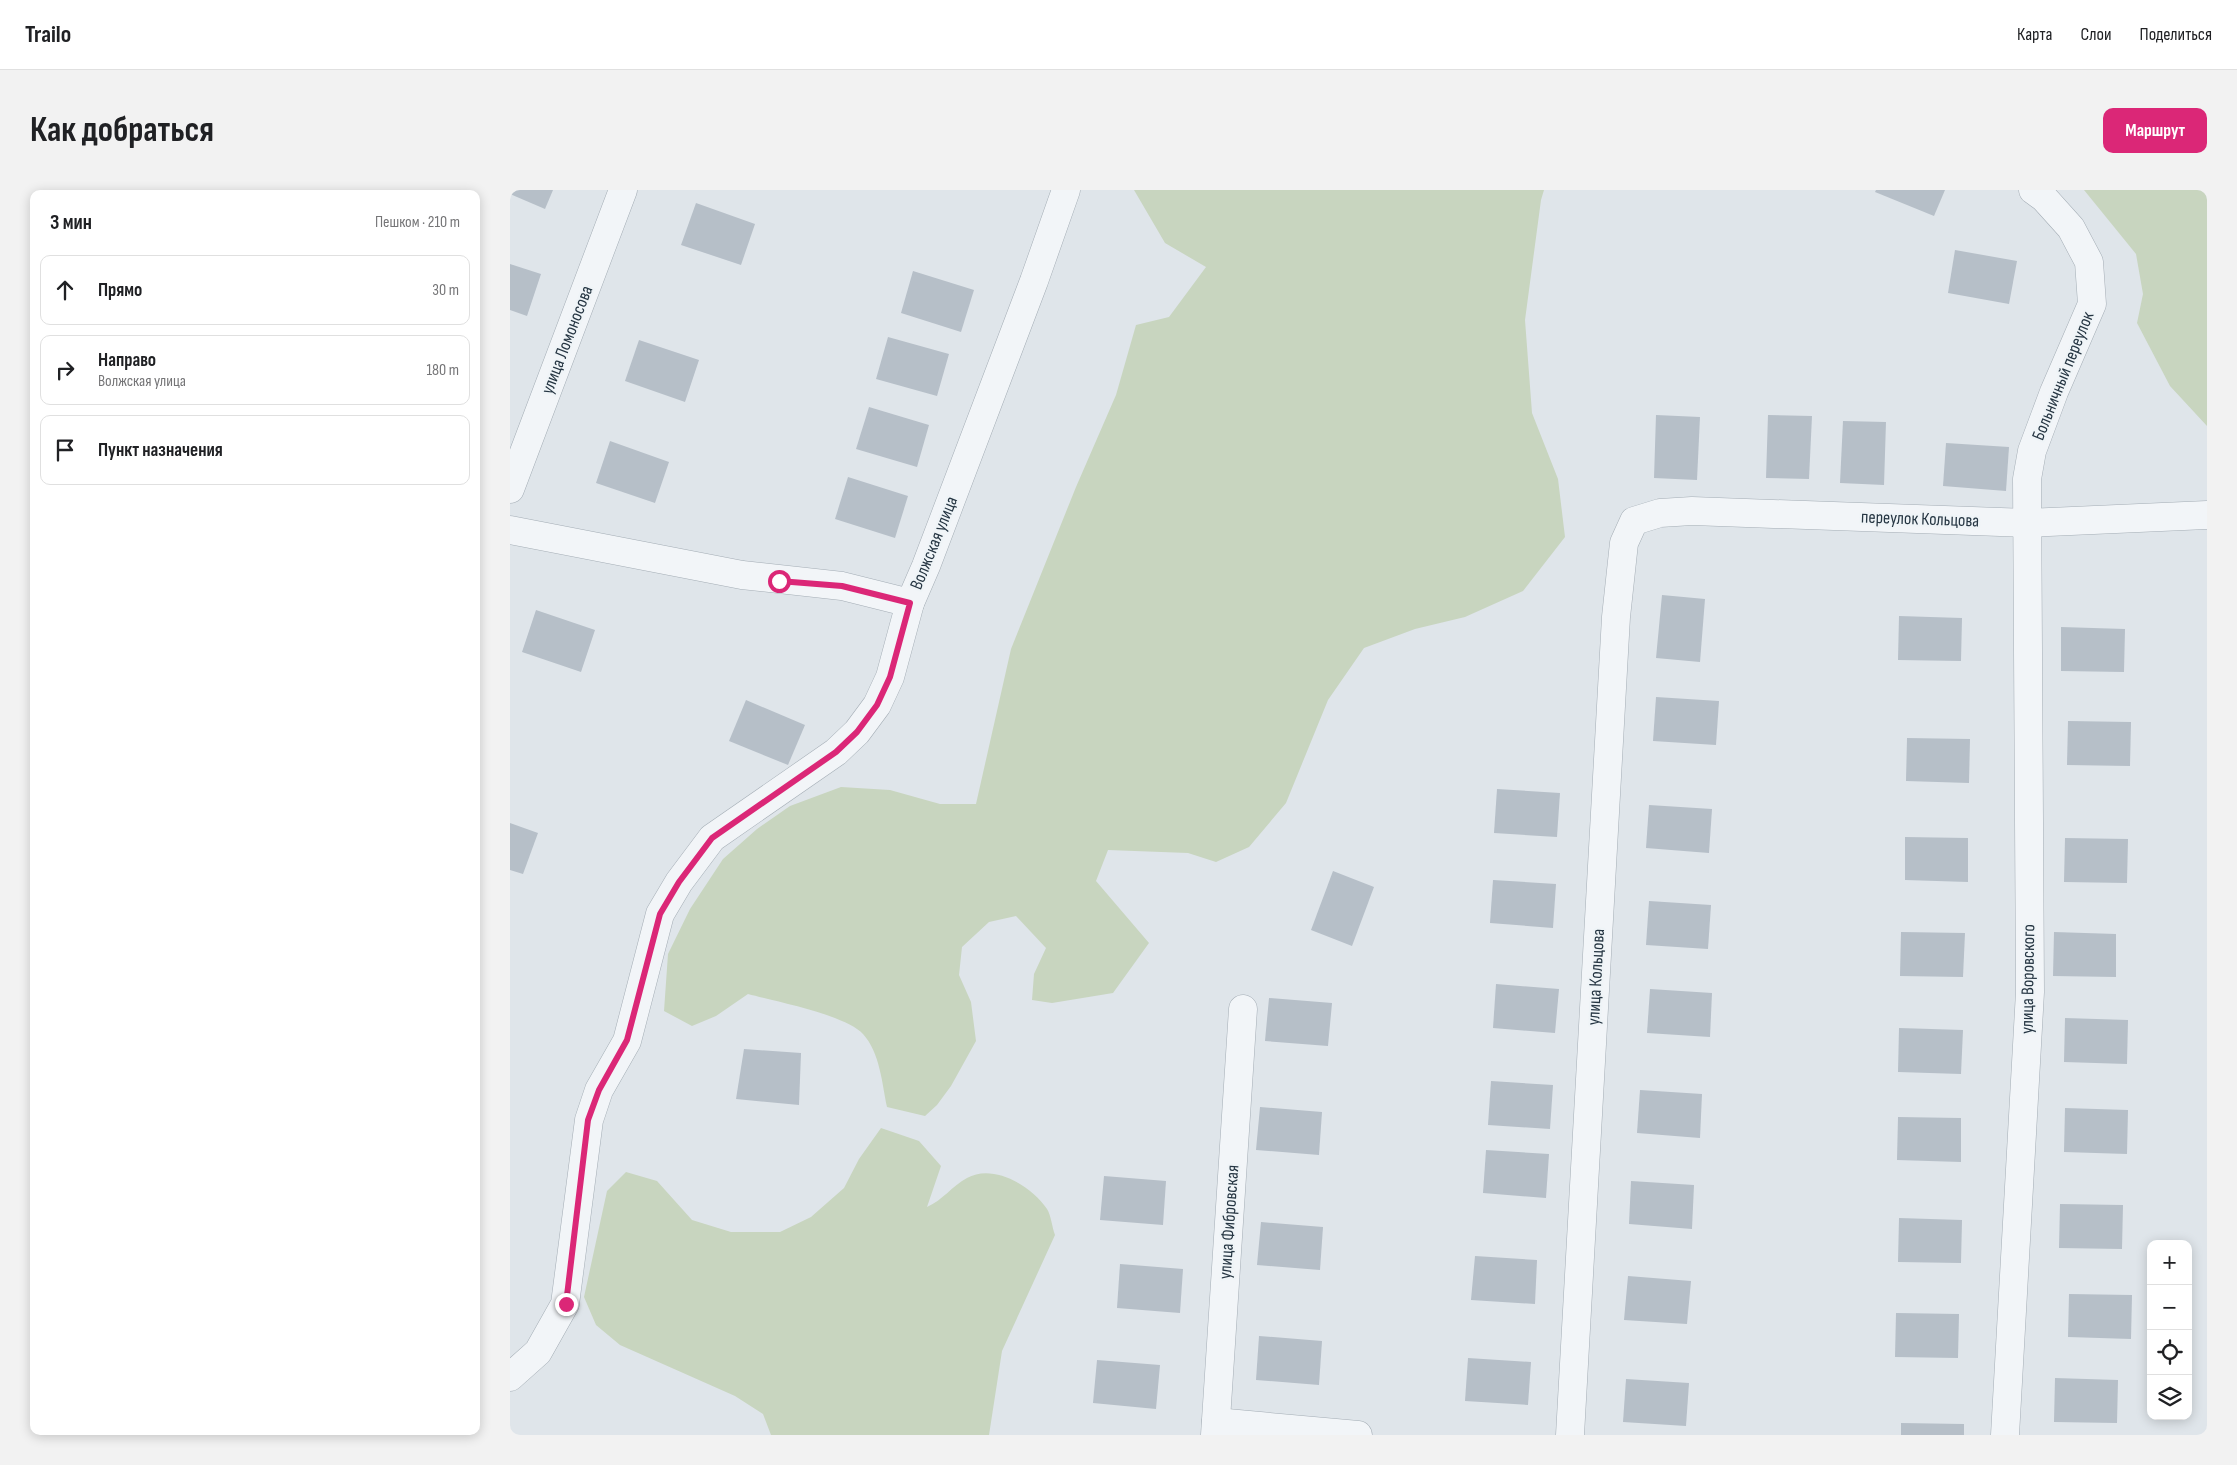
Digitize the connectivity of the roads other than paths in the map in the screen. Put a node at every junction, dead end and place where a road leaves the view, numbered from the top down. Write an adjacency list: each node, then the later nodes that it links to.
1 (623, 190): 4 (street, улица Ломоносова)
2 (1066, 190): 9 (street, Волжская улица)
3 (2033, 190): 7 (street, Больничный переулок)
4 (510, 489)
5 (2207, 515): 7 (street, переулок Кольцова)
6 (1634, 521): 7 (street, переулок Кольцова); 14 (street, улица Кольцова)
7 (2028, 523): 15 (street, улица Воровского)
8 (510, 530): 9 (street)
9 (910, 603): 11 (street, Волжская улица)
10 (1243, 1009): 12 (street, улица Фибровская)
11 (510, 1377)
12 (1215, 1428): 13 (street)
13 (1358, 1435)
14 (1570, 1435)
15 (2004, 1435)

